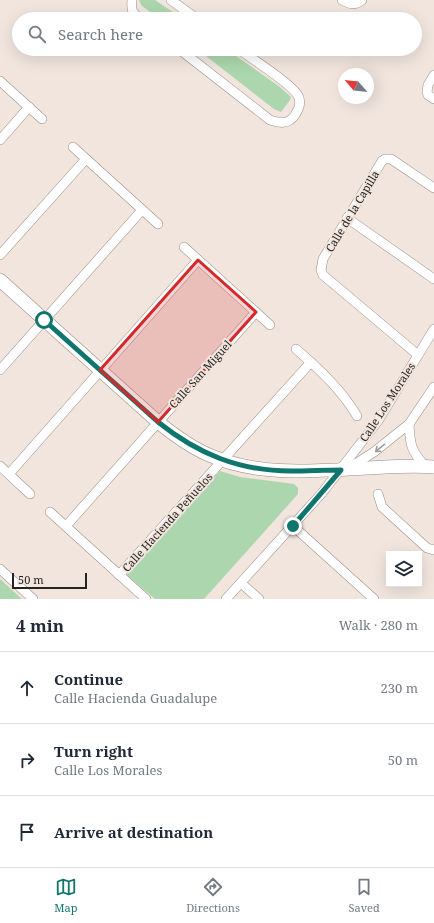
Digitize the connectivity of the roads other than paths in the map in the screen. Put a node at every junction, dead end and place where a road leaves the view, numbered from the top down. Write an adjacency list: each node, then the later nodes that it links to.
1 (132, 0): 5 (street)
2 (171, 0): 6 (street)
3 (342, 0): 4 (street)
4 (362, 0)
5 (133, 12)
6 (187, 12)
7 (188, 56): 8 (street)
8 (249, 56)
9 (434, 75): 11 (street)
10 (0, 80): 12 (street)
11 (434, 99)
12 (29, 107): 13 (street); 14 (street)
13 (42, 119)
14 (0, 140)
15 (73, 147): 16 (street)
16 (86, 159): 18 (street); 22 (street)
17 (434, 188): 19 (street, Calle de la Capilla)
18 (142, 210): 20 (street); 27 (street)
19 (347, 218): 24 (street); 31 (street, Calle de la Capilla)
20 (158, 224)
21 (184, 247): 23 (street)
22 (0, 255)
23 (198, 260): 26 (street); 34 (street)
24 (434, 279)
25 (0, 280): 27 (street)
26 (256, 312): 28 (street); 37 (street, Calle San Miguel)
27 (44, 320): 33 (street); 34 (street)
28 (270, 325)
29 (434, 329): 31 (street, Calle Los Morales)
30 (296, 349): 32 (street)
31 (418, 355): 42 (street, Calle Los Morales)
32 (311, 362): 36 (street); 39 (street, Calle Hacienda Peñuelos)
33 (0, 370)
34 (100, 370): 37 (street); 43 (street)
35 (434, 387): 38 (street)
36 (357, 416)
37 (158, 422): 39 (street); 47 (street, Calle San Miguel)
38 (409, 424): 41 (street); 42 (street, one-way to 42)
39 (223, 460): 42 (street); 51 (street, Calle Hacienda Peñuelos)
40 (0, 466): 43 (street)
41 (430, 467): 42 (street)
42 (344, 469): 48 (street, Calle Los Morales)
43 (9, 474): 44 (street)
44 (30, 494)
45 (378, 494): 49 (street)
46 (50, 512): 47 (street)
47 (66, 526): 51 (street)
48 (293, 526): 52 (street, Calle Los Morales); 57 (street)
49 (434, 550)
50 (0, 569): 53 (street)
51 (119, 575): 54 (street)
52 (241, 583): 55 (street, Calle Los Morales); 56 (street)
53 (33, 599)
54 (146, 599)
55 (226, 599)
56 (259, 599)
57 (374, 599)

